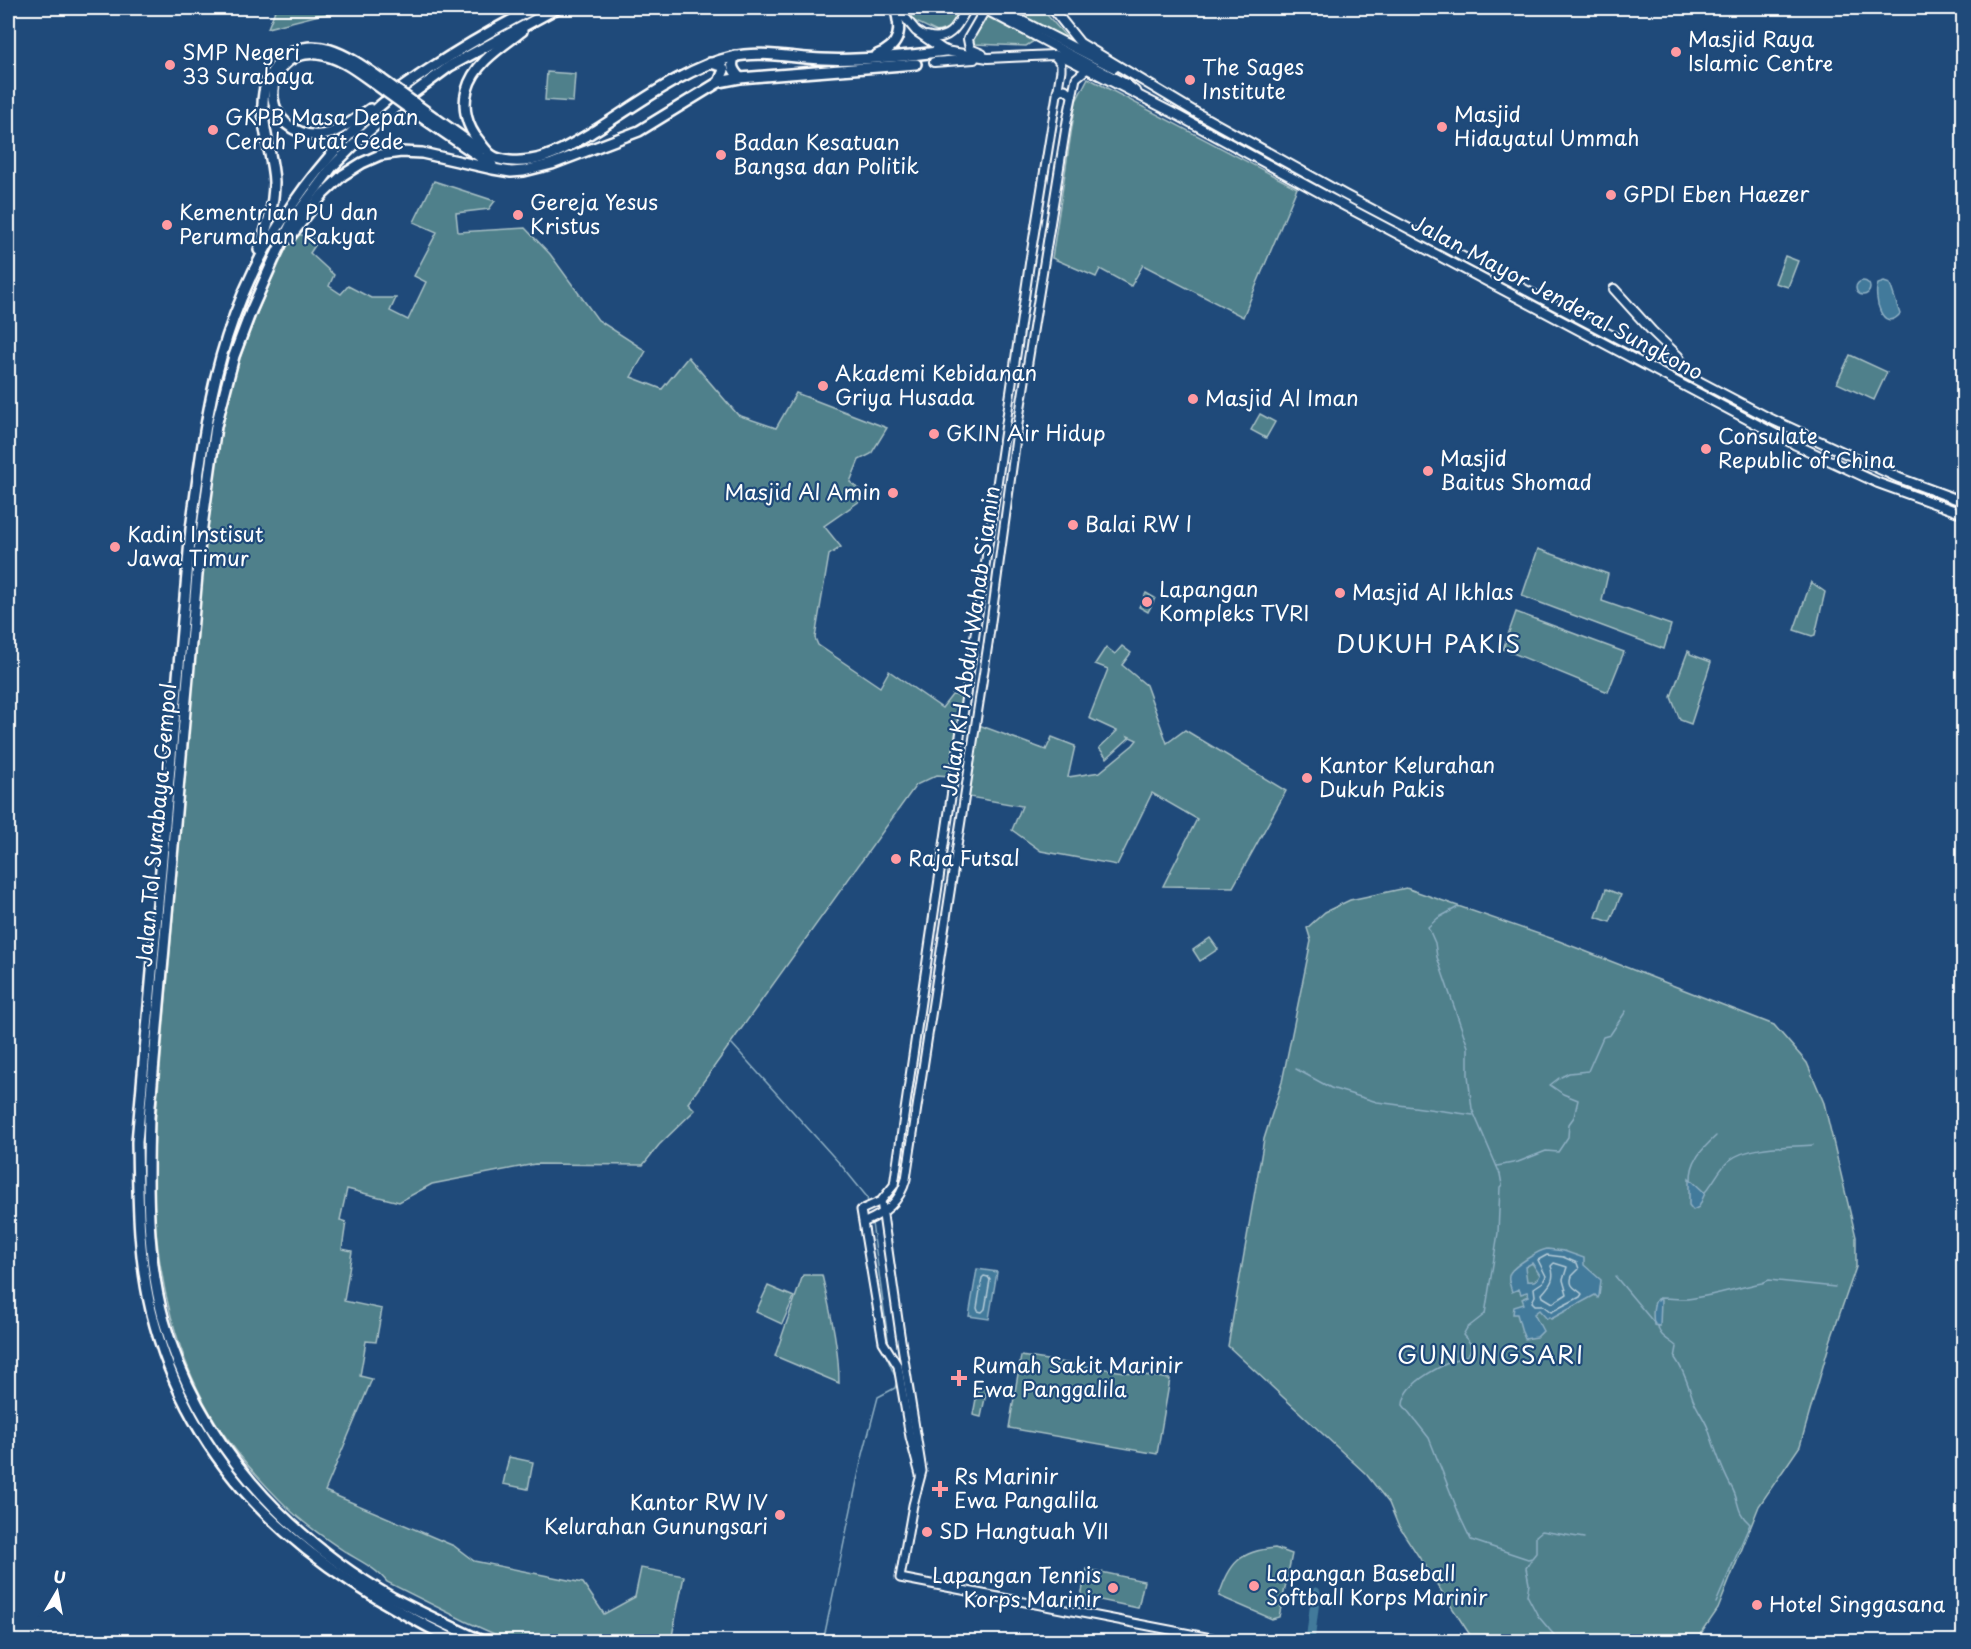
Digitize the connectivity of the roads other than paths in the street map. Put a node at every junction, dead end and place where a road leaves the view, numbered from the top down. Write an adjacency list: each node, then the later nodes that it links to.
1 (535, 8): 24 (highway, Jalan Tol Surabaya–Gempol)
2 (556, 8): 7 (highway, Jalan Tol Surabaya–Gempol)
3 (896, 8): 8 (main road); 13 (highway)
4 (967, 8): 8 (main road)
5 (1052, 8): 22 (main road)
6 (991, 9): 12 (main road); 22 (main road); 26 (main road)
7 (545, 13): 28 (highway); 35 (highway, Jalan Tol Surabaya–Gempol)
8 (912, 27): 9 (main road)
9 (945, 51): 13 (highway); 14 (main road)
10 (1054, 55): 12 (main road); 18 (main road); 23 (main road, Jalan KH Abdul Wahab Siamin)
11 (735, 56): 13 (highway); 16 (highway); 19 (highway)
12 (1004, 57): 14 (main road)
13 (863, 58)
14 (988, 58): 15 (main road)
15 (934, 62)
16 (708, 63): 21 (highway); 28 (highway)
17 (916, 64): 19 (highway)
18 (1087, 69): 25 (main road, Jalan KH Abdul Wahab Siamin); 26 (main road)
19 (740, 78): 21 (highway)
20 (378, 81): 24 (highway); 27 (highway, bridge); 36 (highway)
21 (719, 82): 29 (highway)
22 (1145, 82): 30 (main road, Jalan Mayor Jenderal Sungkono)
23 (1057, 91): 25 (main road); 33 (main road, Jalan KH Abdul Wahab Siamin)
24 (396, 92): 36 (highway, Jalan Tol Surabaya–Gempol)
25 (1072, 95): 34 (main road, Jalan KH Abdul Wahab Siamin)
26 (1141, 96): 31 (main road, Jalan Mayor Jenderal Sungkono)
27 (417, 110): 28 (highway); 29 (highway)
28 (492, 155)
29 (500, 169): 35 (highway)
30 (1346, 196): 31 (main road); 32 (main road); 38 (main road, Jalan Mayor Jenderal Sungkono)
31 (1336, 201): 32 (main road, Jalan Mayor Jenderal Sungkono)
32 (1344, 206): 44 (main road, Jalan Mayor Jenderal Sungkono)
33 (1037, 219): 34 (main road); 39 (main road, Jalan KH Abdul Wahab Siamin)
34 (1050, 222): 40 (main road, Jalan KH Abdul Wahab Siamin)
35 (274, 259): 60 (highway, Jalan Tol Surabaya–Gempol)
36 (248, 283): 59 (highway, Jalan Tol Surabaya–Gempol)
37 (1614, 289): 38 (main road)
38 (1689, 375): 43 (main road, Jalan Mayor Jenderal Sungkono)
39 (1006, 423): 40 (main road); 41 (main road, Jalan KH Abdul Wahab Siamin)
40 (1018, 424): 42 (main road, Jalan KH Abdul Wahab Siamin)
41 (1005, 434): 42 (main road); 45 (main road, Jalan KH Abdul Wahab Siamin)
42 (1017, 435): 46 (main road, Jalan KH Abdul Wahab Siamin)
43 (1964, 502)
44 (1964, 514)
45 (970, 665): 46 (main road); 47 (main road, Jalan KH Abdul Wahab Siamin)
46 (984, 668): 48 (main road, Jalan KH Abdul Wahab Siamin)
47 (968, 679): 48 (main road); 49 (main road, Jalan KH Abdul Wahab Siamin)
48 (982, 680): 50 (main road, Jalan KH Abdul Wahab Siamin)
49 (942, 855): 50 (main road); 51 (main road, Jalan KH Abdul Wahab Siamin)
50 (955, 856): 52 (main road, Jalan KH Abdul Wahab Siamin)
51 (916, 1029): 52 (main road); 53 (main road, Jalan KH Abdul Wahab Siamin)
52 (928, 1031): 54 (main road, Jalan KH Abdul Wahab Siamin)
53 (914, 1045): 54 (main road); 55 (main road, Jalan KH Abdul Wahab Siamin)
54 (926, 1047): 56 (main road, Jalan KH Abdul Wahab Siamin)
55 (880, 1202): 56 (main road); 57 (main road)
56 (883, 1214): 57 (main road); 58 (main road)
57 (866, 1222): 58 (main road)
58 (920, 1474): 61 (main road)
59 (458, 1641)
60 (484, 1641)
61 (1232, 1641)

